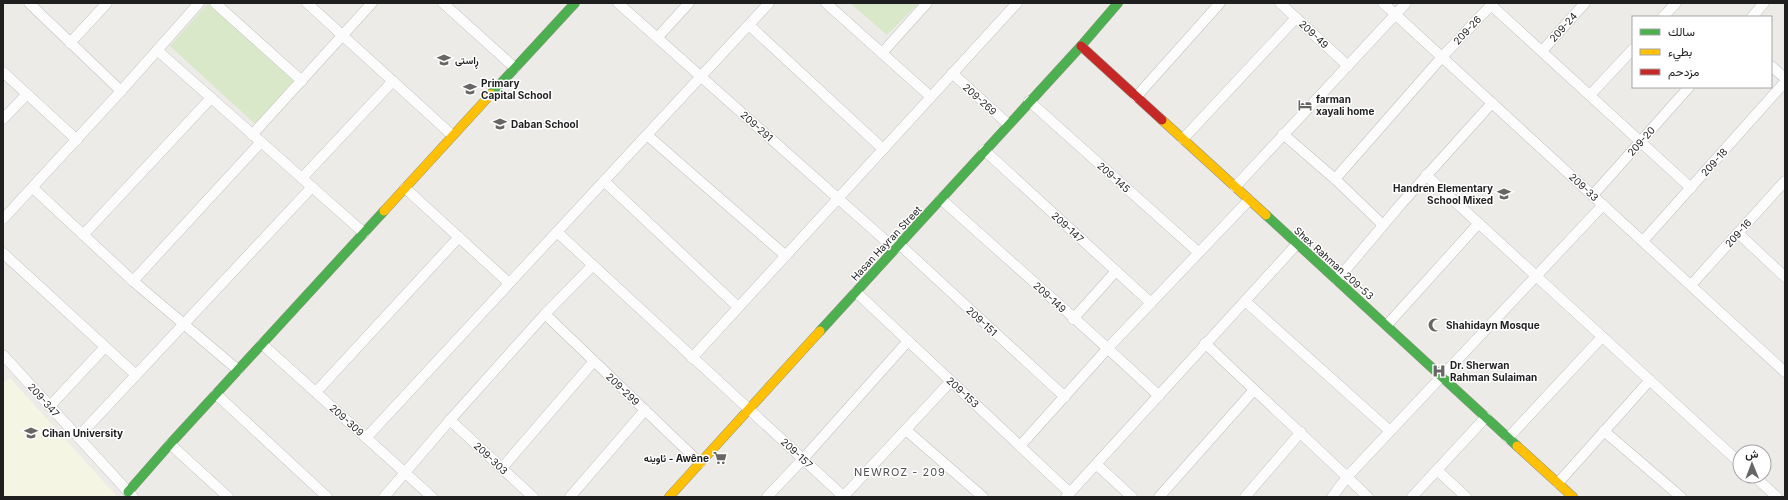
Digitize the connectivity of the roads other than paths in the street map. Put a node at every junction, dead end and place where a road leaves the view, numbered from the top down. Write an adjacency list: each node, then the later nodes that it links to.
1 (29, 3): 31 (street)
2 (107, 3): 31 (street)
3 (199, 3): 33 (street)
4 (215, 3): 45 (street)
5 (307, 3): 29 (street)
6 (372, 3): 29 (street)
7 (442, 3): 40 (street)
8 (575, 3): 40 (street)
9 (618, 3): 30 (street, 209-291)
10 (689, 3): 30 (street)
11 (769, 3): 28 (street)
12 (826, 3): 36 (street)
13 (927, 3): 36 (street)
14 (1017, 3): 42 (street)
15 (1118, 3): 32 (street, Hasan Hayran Street)
16 (1220, 3): 53 (street)
17 (1280, 3): 27 (street, 209-49)
18 (1384, 3): 24 (street, 209-33)
19 (1406, 3): 24 (street)
20 (1585, 3): 35 (street, 209-24)
21 (1676, 3): 25 (street)
22 (1764, 3): 26 (street)
23 (1492, 4): 35 (street); 37 (street, 209-26)
24 (1396, 14): 37 (street, 209-33); 38 (street)
25 (1664, 16)
26 (1753, 16)
27 (1296, 18): 38 (street, 209-49); 63 (street)
28 (749, 25): 43 (street); 67 (street)
29 (343, 36): 45 (street); 46 (street)
30 (657, 38): 43 (street, 209-291)
31 (70, 43): 49 (street)
32 (1081, 46): 53 (street, Shex Rahman 209-53); 55 (street, Hasan Hayran Street)
33 (157, 50): 49 (street); 54 (street)
34 (1632, 50): 51 (street)
35 (1542, 51): 51 (street)
36 (882, 53): 52 (street)
37 (1442, 57): 56 (street, 209-33); 71 (street, 209-26)
38 (1348, 66): 59 (street)
39 (1772, 67): 44 (street)
40 (515, 68): 62 (street)
41 (3, 72): 50 (street)
42 (952, 73): 52 (street); 58 (street, 209-269)
43 (701, 76): 61 (street); 80 (street, 209-291)
44 (1785, 78)
45 (302, 81): 60 (street)
46 (393, 81): 62 (street); 70 (street)
47 (1785, 82): 78 (street, 209-18)
48 (1688, 88): 65 (street, 209-20)
49 (121, 91): 64 (street)
50 (27, 94): 57 (street); 64 (street)
51 (1590, 96): 65 (street)
52 (931, 97): 67 (street)
53 (1136, 97): 63 (street, Shex Rahman 209-53)
54 (211, 98): 60 (street); 90 (street)
55 (1029, 101): 58 (street, Hasan Hayran Street); 95 (street, 209-145)
56 (1492, 103): 69 (street); 79 (street, 209-33)
57 (3, 118)
58 (1008, 124): 68 (street, Hasan Hayran Street)
59 (1283, 134): 71 (street); 75 (street)
60 (252, 135): 66 (street)
61 (647, 135): 72 (street); 97 (street)
62 (452, 136): 77 (street)
63 (1183, 139): 75 (street, Shex Rahman 209-53)
64 (77, 140): 76 (street)
65 (1640, 141): 78 (street); 79 (street, 209-20)
66 (261, 142): 70 (street); 103 (street)
67 (883, 149): 80 (street)
68 (984, 150): 81 (street, Hasan Hayran Street); 99 (street, 209-147)
69 (1426, 175): 85 (street); 86 (street)
70 (302, 178): 74 (street)
71 (1335, 179): 86 (street)
72 (604, 181): 87 (street); 109 (street)
73 (1785, 181): 89 (street, 209-16)
74 (312, 187): 88 (street); 112 (street)
75 (1235, 187): 82 (street, Shex Rahman 209-53)
76 (33, 188): 84 (street); 90 (street)
77 (405, 188): 88 (street); 91 (street)
78 (1691, 188): 92 (street, 209-18)
79 (1592, 195): 83 (street, 209-33)
80 (838, 198): 94 (street, 209-291); 97 (street)
81 (941, 199): 94 (street, Hasan Hayran Street); 111 (street, 209-149)
82 (1249, 200): 93 (street, Shex Rahman 209-53); 95 (street)
83 (1603, 205): 92 (street, 209-33); 100 (street)
84 (3, 219)
85 (1479, 223): 100 (street); 113 (street)
86 (1383, 225): 102 (street)
87 (557, 232): 98 (street, 209-157); 104 (street)
88 (364, 233): 117 (street)
89 (1738, 233): 101 (street); 105 (street, 209-16)
90 (83, 235): 103 (street)
91 (459, 237): 104 (street); 130 (street)
92 (1643, 241): 105 (street, 209-33)
93 (1297, 244): 102 (street, Shex Rahman 209-53); 107 (street)
94 (897, 247): 106 (street, Hasan Hayran Street); 133 (street, 209-151)
95 (1198, 252): 108 (street)
96 (3, 253): 118 (street)
97 (786, 256): 109 (street)
98 (592, 265): 110 (street); 121 (street, 209-157)
99 (1116, 271): 108 (street, 209-147); 111 (street)
100 (1536, 276): 114 (street); 126 (street)
101 (1785, 277)
102 (1337, 280): 113 (street, Shex Rahman 209-53)
103 (133, 281): 112 (street)
104 (509, 283): 144 (street)
105 (1691, 285): 124 (street, 209-33)
106 (856, 292): 115 (street, 209-153); 135 (street, Hasan Hayran Street)
107 (1245, 301): 116 (street); 140 (street)
108 (1151, 303): 119 (street)
109 (738, 307): 121 (street)
110 (546, 314): 122 (street, 209-299); 138 (street)
111 (1073, 318): 119 (street, 209-149)
112 (184, 324): 123 (street); 125 (street)
113 (1387, 325): 126 (street, Shex Rahman 209-53)
114 (1602, 337): 127 (street); 145 (street)
115 (908, 340): 128 (street, 209-153); 149 (street)
116 (1205, 343): 129 (street); 132 (street)
117 (262, 344): 123 (street); 130 (street, 209-309)
118 (106, 347): 125 (street); 134 (street)
119 (1108, 348): 132 (street, 209-149); 133 (street)
120 (3, 355): 134 (street, 209-347)
121 (692, 358): 135 (street, 209-157)
122 (594, 361): 136 (street, 209-299); 152 (street)
123 (238, 370): 131 (street)
124 (1785, 372)
125 (136, 375): 143 (street)
126 (1442, 376): 137 (street, Shex Rahman 209-53); 140 (street)
127 (1650, 380): 141 (street); 148 (street)
128 (951, 381): 139 (street); 147 (street, 209-153)
129 (1254, 390): 142 (street); 171 (street)
130 (316, 392): 144 (street, 209-309)
131 (216, 394): 146 (street); 161 (street)
132 (1159, 396): 151 (street)
133 (1065, 397): 147 (street)
134 (50, 406): 143 (street, 209-347)
135 (750, 409): 149 (street, 209-157); 150 (street, Hasan Hayran Street)
136 (645, 410): 150 (street, 209-299); 165 (street)
137 (1486, 417): 145 (street, Shex Rahman 209-53); 153 (street)
138 (450, 420): 152 (street, 209-303); 154 (street)
139 (906, 430): 168 (street); 169 (street)
140 (1390, 431): 155 (street)
141 (1604, 431): 156 (street); 178 (street)
142 (1301, 432): 155 (street); 172 (street)
143 (78, 437): 158 (street, 209-347)
144 (366, 438): 154 (street, 209-309)
145 (1508, 438): 156 (street, Shex Rahman 209-53)
146 (170, 444): 158 (street); 160 (street)
147 (1020, 446): 159 (street, 209-153)
148 (1732, 456)
149 (804, 459): 167 (street); 168 (street, 209-157)
150 (700, 463): 166 (street, Hasan Hayran Street)
151 (1096, 465): 159 (street); 170 (street)
152 (502, 468): 164 (street, 209-303)
153 (1437, 470): 175 (street); 176 (street)
154 (406, 473): 162 (street); 163 (street, 209-309)
155 (1347, 477): 173 (street); 174 (street)
156 (1558, 483): 177 (street, Shex Rahman 209-53)
157 (1763, 484): 179 (street)
158 (130, 495)
159 (1068, 495)
160 (228, 497)
161 (327, 497)
162 (384, 497)
163 (432, 497)
164 (533, 497)
165 (570, 497)
166 (669, 497)
167 (767, 497)
168 (844, 497)
169 (983, 497)
170 (1132, 497)
171 (1159, 497)
172 (1245, 497)
173 (1332, 497)
174 (1368, 497)
175 (1412, 497)
176 (1466, 497)
177 (1573, 497)
178 (1681, 497)
179 (1777, 497)

